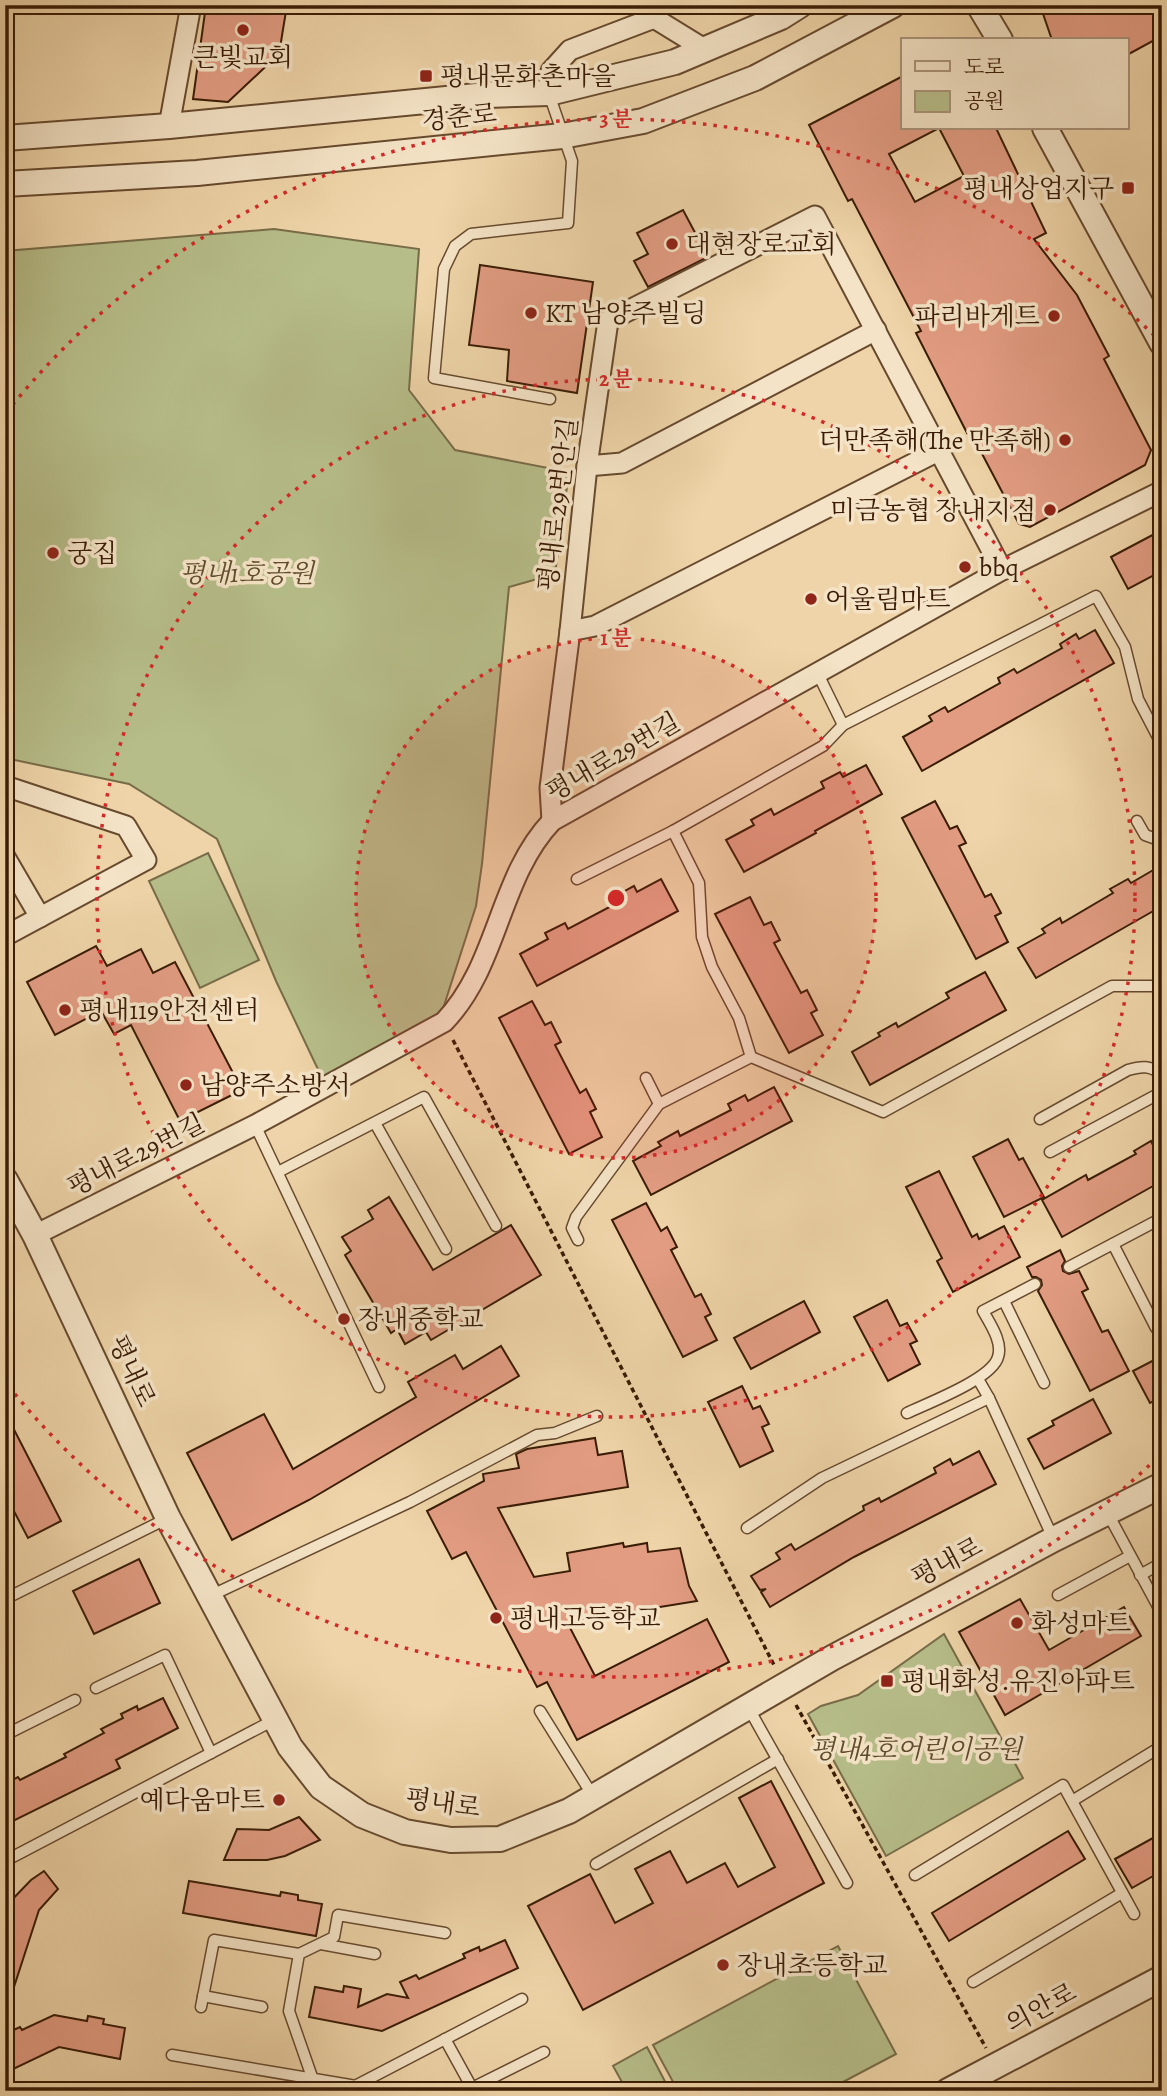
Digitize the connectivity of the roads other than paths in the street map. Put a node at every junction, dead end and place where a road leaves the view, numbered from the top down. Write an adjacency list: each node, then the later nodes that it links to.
1 (191, 5): 9 (street)
2 (800, 5): 7 (street, 경춘로)
3 (893, 5): 11 (street, 경춘로)
4 (979, 5): 6 (street)
5 (655, 12): 7 (street); 8 (street)
6 (999, 38)
7 (706, 50): 8 (street, 경춘로)
8 (549, 93): 9 (street, 경춘로); 11 (lane)
9 (169, 126): 12 (street, 경춘로)
10 (1046, 130): 15 (street)
11 (562, 136): 13 (street, 경춘로); 16 (lane)
12 (5, 138)
13 (5, 184)
14 (876, 330): 17 (street, 평내로29번안길); 18 (street); 18 (street, 평내로29번안길)
15 (1162, 343)
16 (550, 399)
17 (940, 450): 20 (street, 평내로29번안길); 21 (street)
18 (587, 466): 21 (street, 평내로29번안길)
19 (1162, 491): 20 (street, 평내로29번길)
20 (1002, 570): 22 (street, 평내로29번길)
21 (570, 631): 26 (street, 평내로29번안길)
22 (817, 672): 23 (lane); 26 (street, 평내로29번길)
23 (843, 725): 24 (lane); 28 (lane)
24 (1162, 745)
25 (5, 786): 32 (street)
26 (552, 821): 42 (street, 평내로29번길)
27 (1137, 821): 29 (lane)
28 (673, 831): 31 (lane); 35 (lane)
29 (1162, 841)
30 (5, 857): 32 (street)
31 (577, 879)
32 (40, 917): 33 (street)
33 (5, 936)
34 (1162, 986): 35 (lane)
35 (751, 1057): 39 (lane)
36 (1162, 1075): 40 (lane)
37 (646, 1078): 39 (lane)
38 (1162, 1092): 43 (lane)
39 (659, 1104): 49 (lane)
40 (1040, 1119)
41 (375, 1123): 44 (lane); 47 (lane); 51 (lane)
42 (254, 1125): 44 (lane); 48 (street, 평내로29번길)
43 (1050, 1152)
44 (278, 1172): 58 (lane)
45 (5, 1180): 48 (street, 평내로)
46 (1162, 1218): 50 (lane)
47 (496, 1226)
48 (35, 1235): 64 (street, 평내로)
49 (578, 1240)
50 (1113, 1244): 52 (lane); 55 (lane)
51 (446, 1250)
52 (1069, 1267)
53 (1035, 1284): 54 (lane)
54 (1004, 1301): 56 (lane); 57 (lane)
55 (1162, 1325)
56 (978, 1379): 59 (lane); 60 (lane)
57 (1044, 1383)
58 (379, 1387)
59 (989, 1398): 65 (lane); 66 (lane)
60 (907, 1413)
61 (597, 1416): 71 (lane)
62 (1162, 1485): 63 (street, 평내로)
63 (1107, 1511): 66 (street, 평내로); 67 (lane)
64 (168, 1518): 71 (street, 평내로); 72 (lane)
65 (747, 1528)
66 (1054, 1539): 76 (street, 평내로)
67 (1130, 1556): 69 (lane); 70 (lane)
68 (1162, 1563): 69 (lane)
69 (1140, 1575): 73 (lane)
70 (1058, 1595)
71 (210, 1597): 78 (street, 평내로)
72 (5, 1599)
73 (1162, 1614)
74 (96, 1688): 81 (lane)
75 (75, 1700): 79 (lane)
76 (748, 1707): 82 (lane); 83 (street, 평내로)
77 (540, 1711): 83 (lane)
78 (274, 1720): 81 (lane); 83 (street, 평내로)
79 (5, 1735)
80 (1162, 1746): 84 (lane)
81 (211, 1754): 85 (lane)
82 (778, 1759): 86 (lane); 88 (lane)
83 (593, 1797)
84 (1072, 1801): 87 (lane); 89 (lane)
85 (5, 1861)
86 (596, 1864)
87 (915, 1875)
88 (847, 1884)
89 (1122, 1893): 90 (lane); 96 (lane)
90 (1134, 1913)
91 (444, 1933): 92 (lane)
92 (320, 1944): 93 (lane); 94 (lane)
93 (299, 1954): 98 (lane); 102 (lane)
94 (375, 1954)
95 (1162, 1978): 107 (street, 의안로)
96 (973, 1982)
97 (522, 1999): 99 (lane)
98 (262, 2007)
99 (445, 2039): 103 (lane); 104 (lane)
100 (544, 2052): 104 (lane)
101 (172, 2055): 102 (lane)
102 (312, 2077): 103 (lane); 105 (lane)
103 (356, 2085): 106 (lane)
104 (472, 2089)
105 (311, 2091)
106 (386, 2091)
107 (948, 2091)

